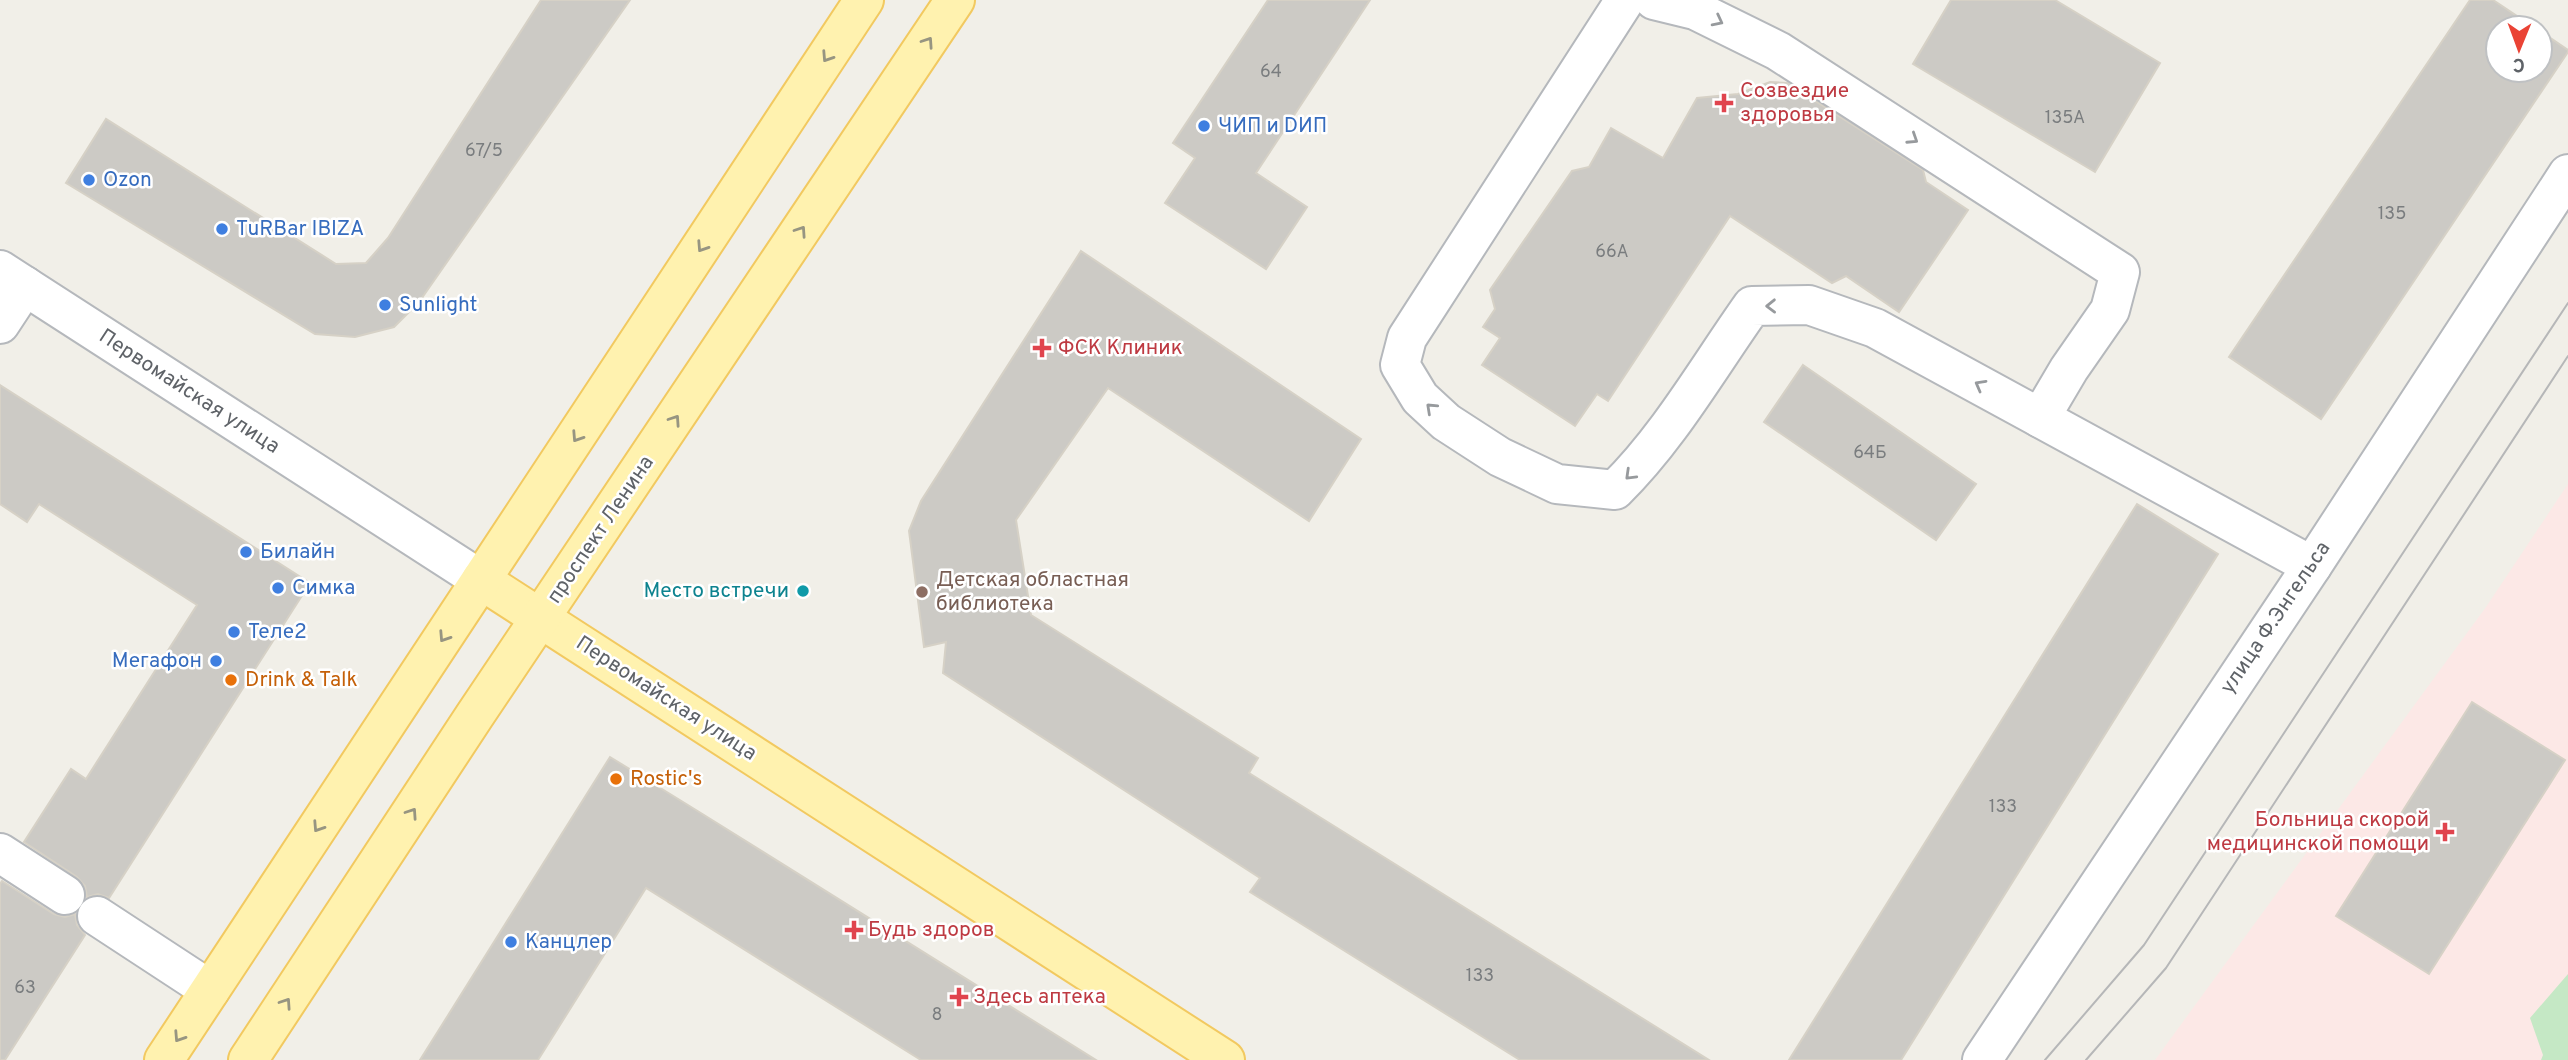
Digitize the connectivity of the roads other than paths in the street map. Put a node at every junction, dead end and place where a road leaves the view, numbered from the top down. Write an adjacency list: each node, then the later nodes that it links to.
1 (864, 0): 10 (main road, one-way to 10)
2 (956, 0): 11 (main road, проспект Ленина, one-way to 2)
3 (1625, 0): 8 (street, one-way to 3)
4 (1654, 0): 8 (street, one-way to 8)
5 (2568, 174): 9 (street, улица Ф.Энгельса)
6 (12, 278): 7 (street); 10 (street, Первомайская улица)
7 (0, 324)
8 (2039, 418): 9 (street)
9 (2312, 566): 19 (street, улица Ф.Энгельса)
10 (481, 580): 11 (main road, Первомайская улица); 15 (main road, one-way to 15)
11 (541, 619): 17 (main road, проспект Ленина, one-way to 11); 18 (main road, Первомайская улица)
12 (0, 853): 13 (street)
13 (65, 895)
14 (97, 916): 15 (street)
15 (210, 990): 16 (main road, one-way to 16)
16 (164, 1060)
17 (248, 1060)
18 (1225, 1060)
19 (1982, 1060)

